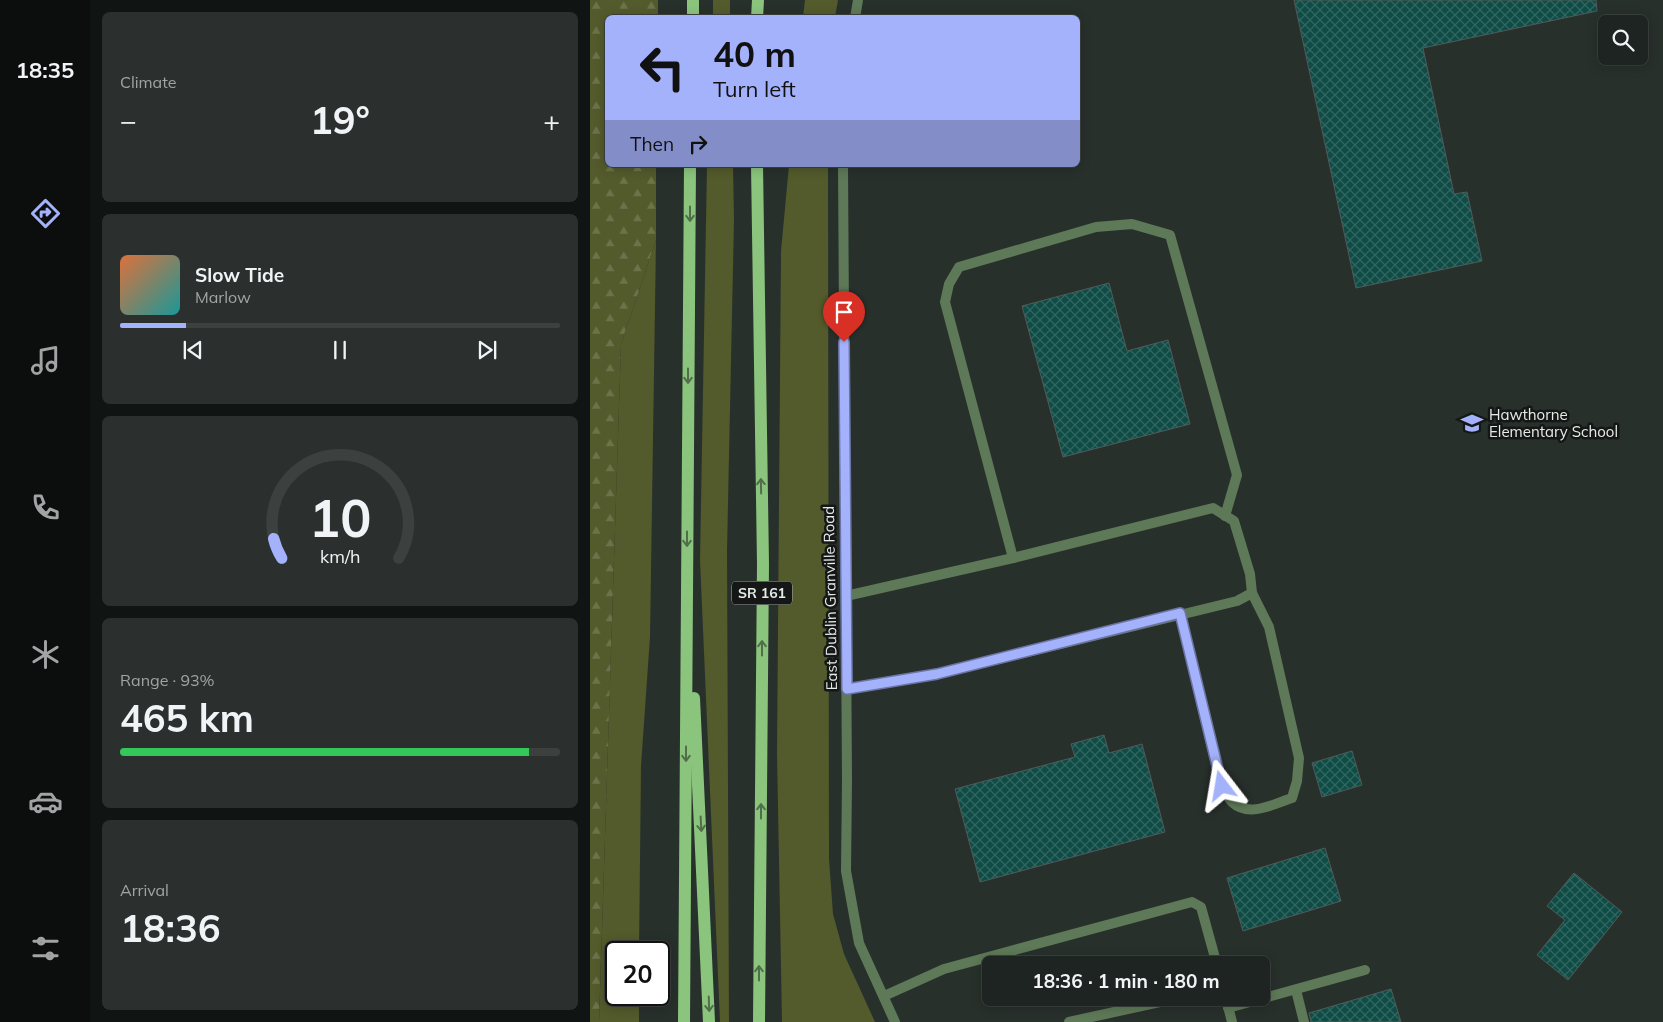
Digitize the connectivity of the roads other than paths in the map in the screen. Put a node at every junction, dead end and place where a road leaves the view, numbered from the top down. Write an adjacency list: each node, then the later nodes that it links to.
1 (693, 0): 4 (main road)
2 (858, 0): 6 (street)
3 (758, 1): 5 (main road)
4 (693, 15)
5 (757, 15)
6 (856, 15)
7 (690, 167): 12 (main road, one-way to 12)
8 (757, 167): 28 (main road, SR 161, one-way to 8)
9 (842, 167): 14 (street, East Dublin Granville Road)
10 (1225, 516): 11 (street); 11 (street); 13 (street)
11 (1013, 558): 14 (street)
12 (687, 566): 26 (main road, one-way to 26); 27 (main road, one-way to 27)
13 (1252, 594): 15 (street); 15 (street)
14 (846, 596): 16 (street, East Dublin Granville Road)
15 (1180, 613): 16 (street)
16 (847, 689): 23 (street, East Dublin Granville Road)
17 (992, 956): 18 (street)
18 (1215, 956)
19 (982, 959): 23 (street)
20 (1365, 970): 21 (street)
21 (1296, 990): 22 (street); 32 (street)
22 (1270, 995)
23 (884, 996): 29 (street, East Dublin Granville Road)
24 (1141, 1006): 30 (street)
25 (1228, 1006): 31 (street)
26 (684, 1022)
27 (709, 1022)
28 (759, 1022)
29 (896, 1022)
30 (1068, 1022)
31 (1232, 1022)
32 (1304, 1022)

